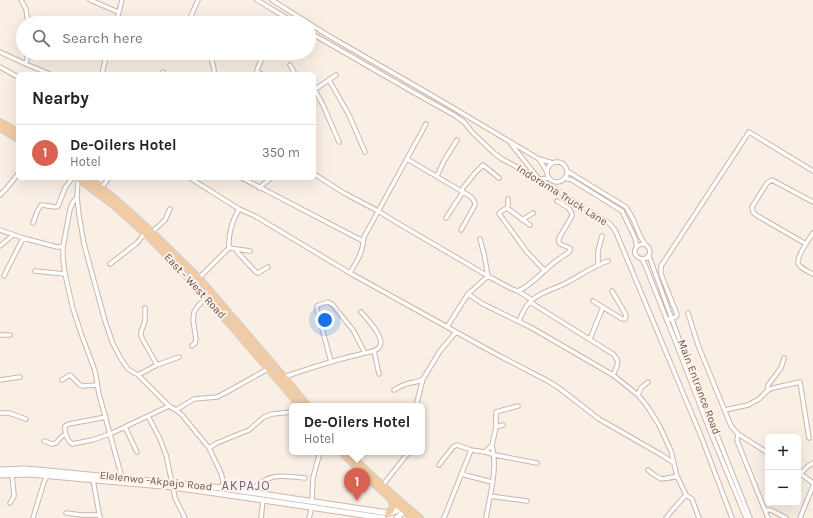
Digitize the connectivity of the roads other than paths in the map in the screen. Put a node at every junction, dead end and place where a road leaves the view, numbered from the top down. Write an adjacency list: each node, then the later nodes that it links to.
1 (21, 0): 8 (street)
2 (90, 0): 7 (street)
3 (122, 0): 7 (street)
4 (198, 0): 10 (street)
5 (257, 0): 11 (street)
6 (272, 0): 12 (street)
7 (118, 12): 9 (street)
8 (27, 16)
9 (117, 16)
10 (191, 16)
11 (283, 16)
12 (297, 16)
13 (316, 28): 35 (street)
14 (316, 36): 36 (street, Indorama Truck Lane)
15 (0, 52): 16 (street)
16 (16, 59)
17 (17, 60): 22 (street)
18 (27, 60): 22 (street)
19 (105, 60): 26 (street)
20 (212, 60): 27 (street)
21 (261, 60): 28 (street)
22 (26, 64): 25 (street)
23 (290, 65): 29 (street)
24 (0, 67): 31 (street)
25 (45, 72)
26 (102, 72)
27 (214, 72)
28 (258, 72)
29 (294, 72)
30 (336, 75): 32 (street)
31 (16, 76)
32 (329, 80): 33 (street); 45 (street)
33 (316, 89)
34 (316, 93): 43 (street)
35 (445, 103): 36 (street); 44 (street)
36 (440, 108): 58 (street, Indorama Truck Lane)
37 (0, 122): 40 (main road)
38 (426, 124): 46 (street)
39 (0, 128): 41 (main road)
40 (16, 131)
41 (16, 138)
42 (457, 140): 54 (street)
43 (339, 142)
44 (510, 142): 47 (street); 58 (street)
45 (365, 152)
46 (407, 159): 54 (street); 78 (street)
47 (539, 159): 48 (street); 51 (street)
48 (554, 163): 50 (street); 51 (street)
49 (813, 171): 126 (street)
50 (567, 172): 57 (street); 94 (street)
51 (547, 173): 56 (street)
52 (316, 175): 78 (street)
53 (16, 176): 70 (street)
54 (437, 176): 69 (street)
55 (499, 178): 69 (street)
56 (549, 178): 57 (street); 58 (street)
57 (564, 178): 97 (street)
58 (538, 179): 234 (street, Indorama Truck Lane)
59 (74, 180): 82 (street)
60 (76, 180): 71 (street)
61 (79, 180): 87 (main road, East - West Road)
62 (91, 180): 67 (main road, East - West Road)
63 (107, 180): 67 (street)
64 (193, 180): 75 (street)
65 (245, 180): 68 (street)
66 (269, 180): 68 (street)
67 (101, 188): 86 (main road, East - West Road)
68 (259, 188): 93 (street)
69 (463, 192): 80 (street); 85 (street)
70 (0, 195)
71 (76, 197): 98 (street); 143 (street)
72 (508, 199): 76 (street)
73 (557, 201): 108 (street)
74 (813, 202): 95 (street)
75 (239, 208): 99 (street); 110 (street)
76 (507, 208): 81 (street); 108 (street)
77 (170, 209): 86 (street)
78 (378, 211): 93 (street); 114 (street)
79 (533, 213): 81 (street)
80 (446, 218)
81 (522, 220): 83 (street)
82 (33, 223)
83 (530, 225)
84 (0, 230): 89 (street)
85 (461, 230)
86 (152, 232): 115 (main road, East - West Road)
87 (145, 233): 105 (street); 119 (main road, East - West Road)
88 (813, 233): 95 (street)
89 (13, 235): 91 (street); 96 (street)
90 (602, 236): 106 (street)
91 (23, 238): 98 (street); 113 (street)
92 (480, 239): 114 (street)
93 (363, 241): 110 (street)
94 (645, 244): 97 (street); 102 (street)
95 (806, 244): 112 (street)
96 (0, 246)
97 (637, 246): 103 (street)
98 (63, 247): 111 (street)
99 (229, 248): 100 (street); 115 (street)
100 (236, 249): 101 (street); 107 (street)
101 (250, 251)
102 (648, 256): 103 (street); 126 (street, Main Entrance Road)
103 (642, 259): 127 (street)
104 (608, 260): 106 (street)
105 (110, 264)
106 (598, 264): 120 (street)
107 (268, 267)
108 (545, 270): 116 (street)
109 (35, 271): 111 (street)
110 (350, 273): 129 (street)
111 (65, 274): 151 (street)
112 (813, 274)
113 (4, 276)
114 (488, 276): 116 (street); 118 (street)
115 (199, 278): 146 (main road, East - West Road)
116 (518, 291): 120 (street)
117 (612, 291): 122 (street)
118 (468, 294): 128 (street); 129 (street)
119 (207, 298): 134 (street); 141 (main road, East - West Road)
120 (531, 301): 128 (street); 133 (street)
121 (592, 301): 122 (street)
122 (603, 307): 133 (street)
123 (145, 308): 140 (street)
124 (361, 312): 135 (street)
125 (688, 313): 161 (street)
126 (672, 318): 127 (street); 236 (street, Main Entrance Road)
127 (667, 320): 235 (street)
128 (519, 321): 144 (street)
129 (447, 327): 130 (street)
130 (456, 332): 147 (street); 187 (street)
131 (0, 335): 132 (street)
132 (10, 335)
133 (590, 339): 144 (street)
134 (192, 346)
135 (374, 351): 136 (street); 142 (street)
136 (365, 353): 139 (street); 139 (street)
137 (179, 358): 140 (street)
138 (784, 358): 153 (street)
139 (331, 362): 146 (street)
140 (157, 365): 143 (street)
141 (269, 369): 155 (main road, East - West Road); 160 (street)
142 (379, 374)
143 (138, 375): 158 (street)
144 (613, 375): 154 (street)
145 (20, 377): 148 (street)
146 (284, 377): 156 (main road, East - West Road)
147 (424, 379): 152 (street); 157 (street)
148 (0, 380)
149 (62, 380): 151 (street)
150 (648, 382): 154 (street)
151 (97, 386): 165 (street)
152 (394, 390)
153 (768, 390): 161 (street); 173 (street)
154 (638, 395): 187 (street)
155 (297, 403)
156 (306, 403)
157 (417, 403)
158 (170, 406): 160 (street); 164 (street)
159 (518, 406): 169 (street)
160 (176, 410): 176 (street)
161 (725, 410): 172 (street)
162 (289, 412): 176 (street)
163 (0, 413): 166 (street)
164 (148, 416): 168 (street); 204 (street)
165 (106, 417): 170 (street); 171 (street)
166 (26, 419)
167 (503, 425): 169 (street)
168 (125, 427): 171 (street); 179 (street)
169 (496, 427): 175 (street)
170 (66, 434): 171 (street); 174 (street)
171 (110, 434): 199 (street)
172 (738, 434): 178 (street); 217 (street)
173 (809, 438)
174 (44, 441)
175 (492, 445): 180 (street); 185 (street)
176 (209, 448): 207 (street)
177 (471, 450): 180 (street); 189 (street); 195 (street)
178 (765, 451)
179 (137, 452)
180 (485, 452): 185 (street)
181 (319, 455): 215 (street)
182 (344, 455): 211 (main road)
183 (351, 455): 205 (main road)
184 (407, 455): 205 (street)
185 (495, 455): 186 (street); 202 (street)
186 (537, 463)
187 (674, 463): 198 (street)
188 (813, 463): 192 (street)
189 (439, 465)
190 (0, 470): 193 (main road, Elelenwo -Akpajo Road)
191 (648, 470): 198 (street)
192 (801, 471)
193 (45, 473): 194 (main road); 199 (main road, Elelenwo -Akpajo Road); 201 (main road); 222 (street)
194 (12, 474): 197 (main road); 214 (street)
195 (461, 474): 202 (street); 230 (street)
196 (801, 474): 203 (street)
197 (0, 475)
198 (677, 476): 209 (street)
199 (122, 478): 204 (main road, Elelenwo -Akpajo Road)
200 (305, 478): 208 (street)
201 (94, 480): 204 (main road); 220 (street)
202 (492, 482): 210 (street)
203 (813, 483)
204 (172, 485): 207 (main road, Elelenwo -Akpajo Road); 212 (main road); 223 (street)
205 (382, 486): 216 (main road)
206 (813, 486): 239 (street)
207 (222, 488): 208 (main road, Elelenwo -Akpajo Road)
208 (249, 493): 215 (main road, Elelenwo -Akpajo Road)
209 (686, 494): 232 (street); 233 (street)
210 (490, 496): 213 (street); 231 (street)
211 (389, 498): 216 (main road); 219 (main road)
212 (263, 500): 215 (main road); 224 (street)
213 (527, 501)
214 (10, 503)
215 (312, 505): 219 (main road, Elelenwo -Akpajo Road); 221 (main road); 225 (street)
216 (404, 508): 219 (main road, Elelenwo -Akpajo Road); 227 (main road); 228 (main road); 229 (main road)
217 (766, 510): 237 (street); 238 (street)
218 (66, 513): 220 (street)
219 (388, 513)
220 (99, 516)
221 (359, 516): 226 (main road)
222 (33, 518)
223 (185, 518)
224 (261, 518)
225 (309, 518)
226 (382, 518)
227 (397, 518)
228 (412, 518)
229 (420, 518)
230 (445, 518)
231 (486, 518)
232 (666, 518)
233 (699, 518)
234 (732, 518)
235 (746, 518)
236 (750, 518)
237 (768, 518)
238 (786, 518)
239 (800, 518)

